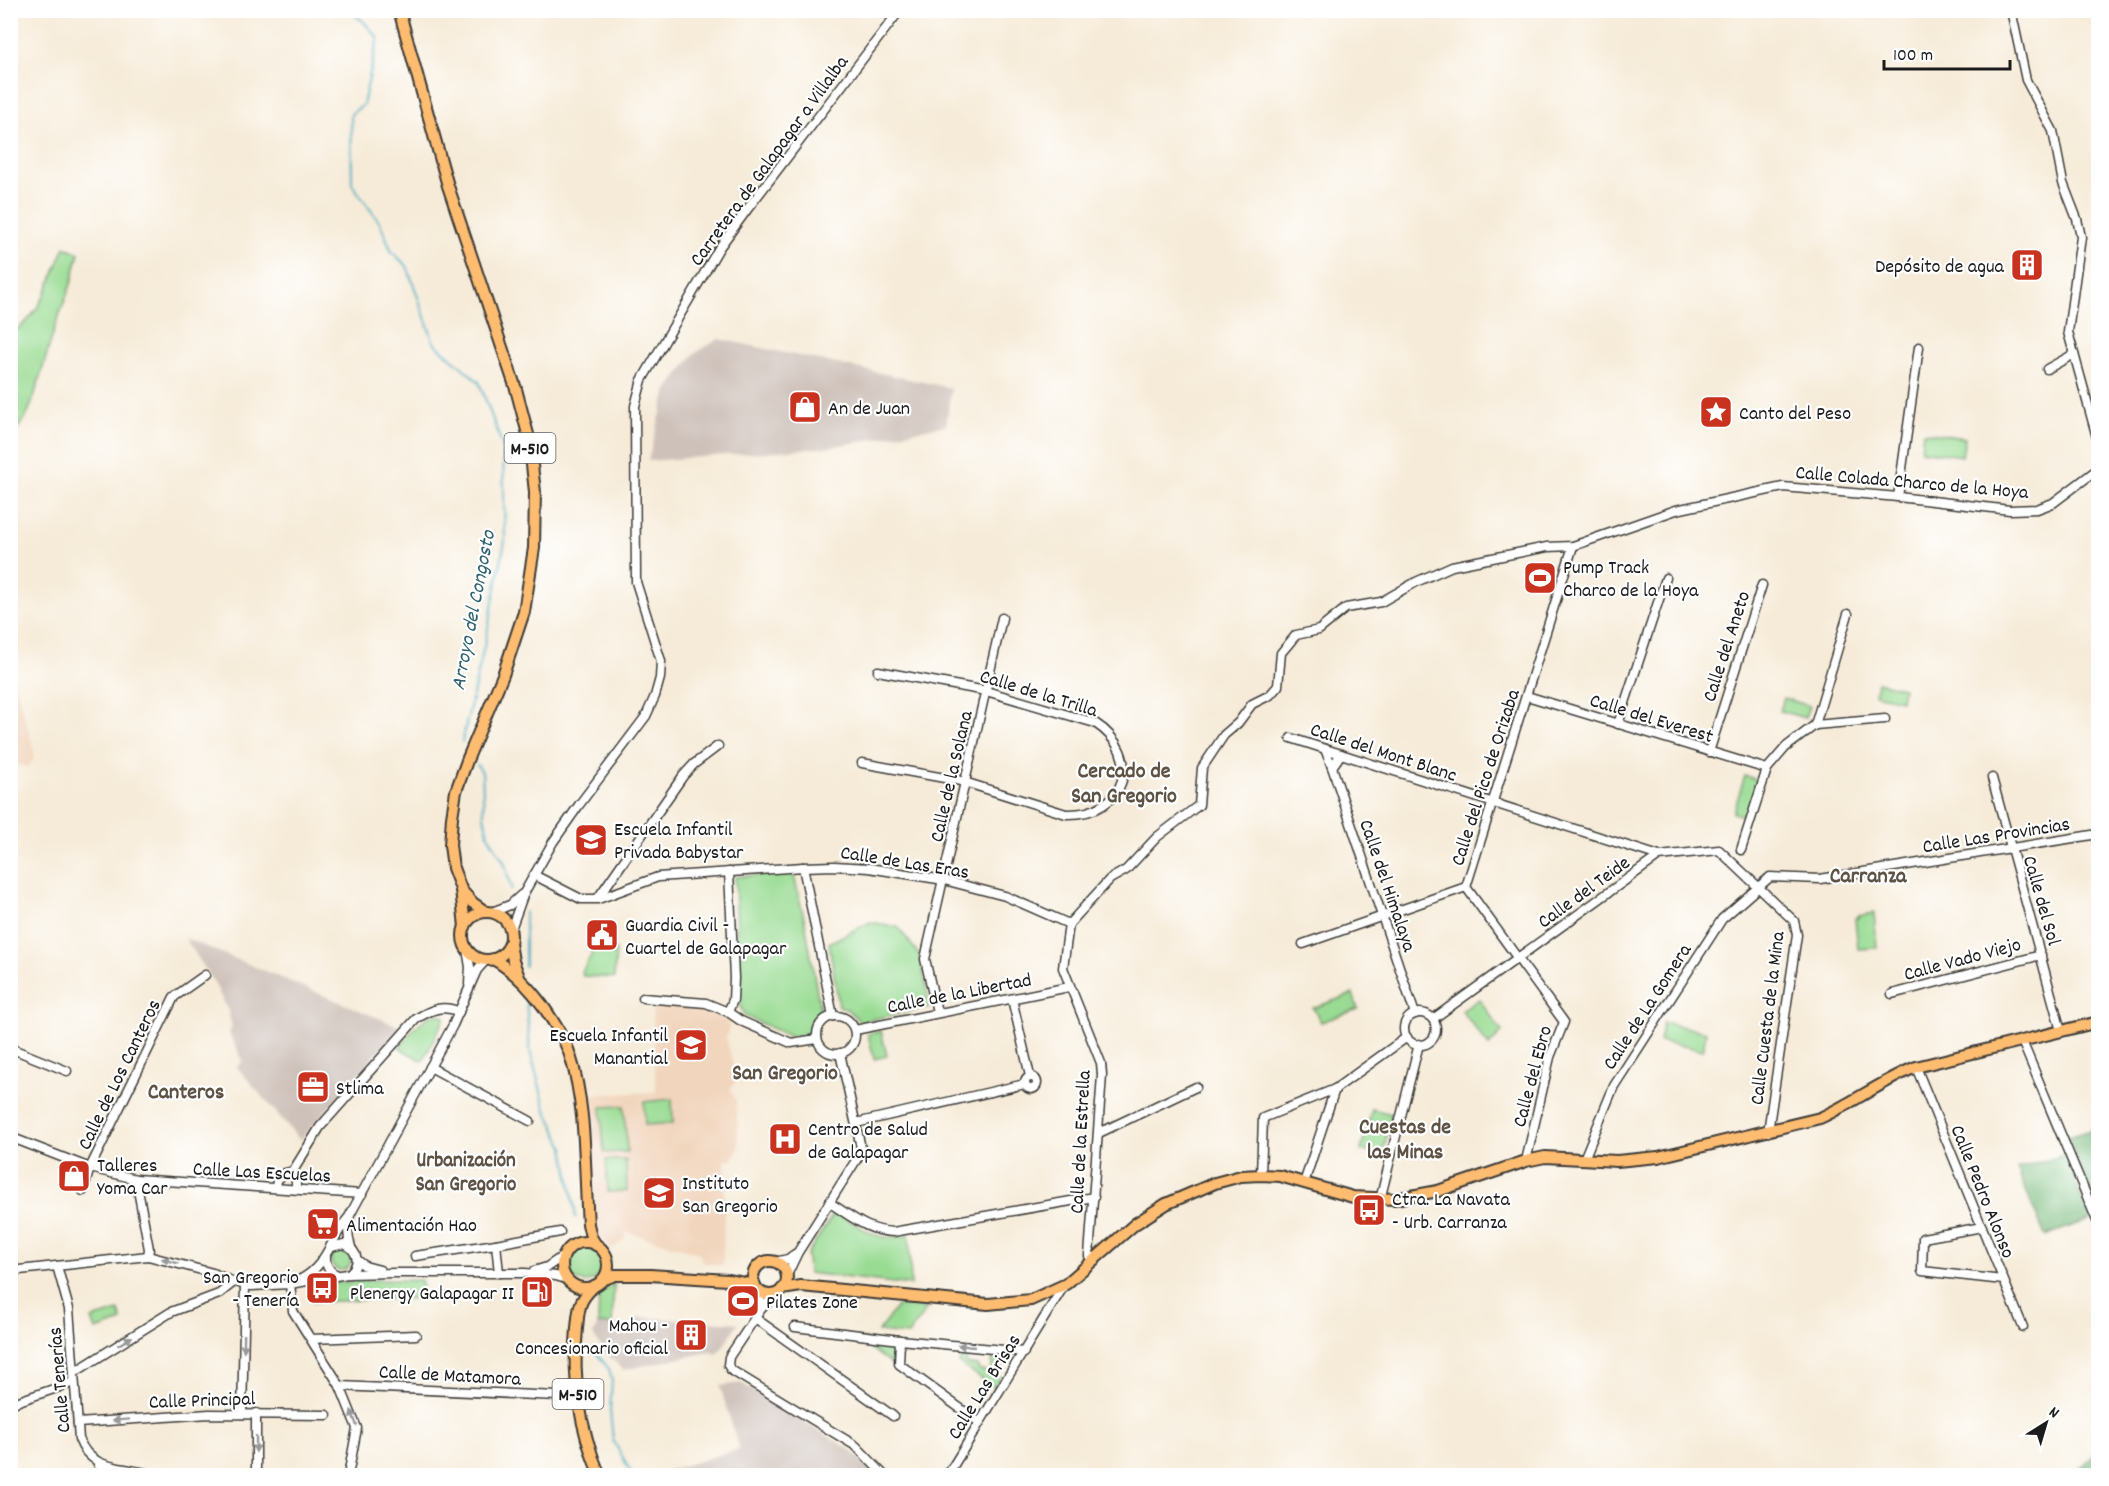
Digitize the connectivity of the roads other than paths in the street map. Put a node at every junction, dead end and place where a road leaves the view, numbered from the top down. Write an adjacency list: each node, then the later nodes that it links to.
1 (399, 10): 44 (main road, M-510)
2 (900, 10): 40 (street, Carretera de Galapagar a Villalba)
3 (2012, 10): 5 (street)
4 (1919, 347): 9 (street)
5 (2074, 354): 6 (street); 7 (street)
6 (2047, 369)
7 (2098, 441)
8 (2098, 469): 9 (street, Calle Colada Charco de la Hoya)
9 (1898, 497): 10 (street, Calle Colada Charco de la Hoya)
10 (1573, 546): 17 (street, Calle del Pico de Orizaba); 49 (street, Calle Colada Charco de la Hoya)
11 (1666, 578): 19 (street)
12 (1762, 585): 24 (street, Calle del Aneto)
13 (1848, 614): 20 (street)
14 (1002, 618): 16 (street, Calle de la Solana)
15 (878, 671): 16 (street, Calle de la Trilla)
16 (986, 691): 30 (street, Calle de la Solana); 30 (street, Calle de la Trilla)
17 (1527, 696): 19 (street, Calle del Everest); 31 (street, Calle del Pico de Orizaba)
18 (1885, 719): 20 (street)
19 (1618, 724): 24 (street, Calle del Everest)
20 (1815, 725): 28 (street)
21 (1291, 738): 23 (street, Calle del Mont Blanc)
22 (718, 746): 46 (street)
23 (1325, 749): 25 (street, Calle del Mont Blanc); 27 (street, Calle del Himalaya)
24 (1708, 752): 28 (street, Calle del Everest)
25 (1341, 754): 27 (street); 31 (street, Calle del Mont Blanc)
26 (862, 763): 30 (street, Calle de la Trilla)
27 (1332, 767): 48 (street, Calle del Himalaya)
28 (1767, 769): 35 (street)
29 (1992, 778): 33 (street, Calle del Sol)
30 (965, 782): 41 (street, Calle de la Solana)
31 (1493, 803): 34 (street, Calle del Mont Blanc); 42 (street, Calle del Pico de Orizaba)
32 (2098, 834): 33 (street, Calle Las Provincias)
33 (2011, 848): 43 (street, Calle Las Provincias); 55 (street, Calle del Sol)
34 (1640, 850): 36 (street, Calle del Mont Blanc); 38 (street)
35 (1741, 850)
36 (1659, 856): 38 (street, Calle del Teide); 43 (street, Calle del Teide)
37 (803, 867): 39 (street, Calle de Las Eras); 41 (street, Calle de Las Eras); 69 (street)
38 (1643, 868): 57 (street, Calle del Teide)
39 (729, 872): 46 (street, Calle de Las Eras); 66 (street)
40 (534, 875): 45 (street, Carretera de Galapagar a Villalba); 46 (street)
41 (944, 880): 49 (street, Calle de Las Eras); 67 (street, Calle de la Solana)
42 (1466, 887): 48 (street, Calle del Pico de Orizaba); 57 (street, Calle del Ebro)
43 (1759, 887): 87 (street, Calle Cuesta de la Mina); 90 (street, Calle de La Gomera)
44 (461, 889): 47 (main road, M-510); 50 (main road, M-510)
45 (524, 893): 47 (street, Carretera de Galapagar a Villalba); 51 (street, Carretera de Galapagar a Villalba)
46 (598, 899)
47 (489, 912): 50 (main road); 51 (main road, M-510)
48 (1381, 916): 53 (street, Calle del Pico de Orizaba); 68 (street, Calle del Himalaya)
49 (1069, 924): 61 (street, Calle de la Estrella)
50 (465, 927): 54 (main road, M-510)
51 (511, 929): 52 (main road)
52 (510, 943): 56 (main road); 59 (main road)
53 (1303, 944)
54 (467, 948): 56 (main road); 60 (street)
55 (2041, 954): 62 (street, Calle Vado Viejo); 73 (street, Calle del Sol)
56 (490, 959): 59 (main road); 60 (street)
57 (1518, 959): 70 (street, Calle del Teide); 91 (street, Calle del Ebro)
58 (205, 975): 92 (street, Calle de Los Canteros)
59 (519, 977): 104 (main road)
60 (468, 987): 65 (street)
61 (1069, 987): 64 (street, Calle de la Libertad); 88 (street, Calle de la Estrella)
62 (1892, 994)
63 (643, 998): 66 (street)
64 (1012, 999): 67 (street, Calle de la Libertad); 86 (street)
65 (459, 1012): 80 (street); 93 (street)
66 (728, 1012): 75 (street)
67 (937, 1012): 72 (street, Calle de la Libertad)
68 (1415, 1014): 70 (street); 74 (street)
69 (833, 1016): 72 (street); 75 (street)
70 (1433, 1019): 77 (street)
71 (2098, 1022): 73 (main road)
72 (855, 1030): 79 (street)
73 (2061, 1031): 76 (main road)
74 (1407, 1037): 77 (street); 84 (street)
75 (817, 1039): 79 (street)
76 (2022, 1041): 81 (main road); 106 (street)
77 (1419, 1044): 102 (street)
78 (10, 1048): 82 (street)
79 (840, 1053): 86 (street)
80 (430, 1067): 85 (street); 100 (street)
81 (1916, 1067): 87 (main road); 107 (street, Calle Pedro Alonso)
82 (67, 1071)
83 (1196, 1087): 88 (street)
84 (1335, 1089): 94 (street); 96 (street)
85 (530, 1121)
86 (856, 1123): 103 (street)
87 (1768, 1132): 90 (main road)
88 (1099, 1133): 101 (street, Calle de la Estrella)
89 (10, 1137): 92 (street, Calle Las Escuelas)
90 (1584, 1159): 91 (main road)
91 (1526, 1161): 102 (main road)
92 (90, 1168): 95 (street, Calle Las Escuelas); 99 (street)
93 (293, 1172): 97 (street); 98 (street)
94 (1261, 1175): 96 (main road); 121 (main road)
95 (136, 1179): 97 (street, Calle Las Escuelas); 115 (street)
96 (1304, 1184): 102 (main road)
97 (276, 1188): 98 (street, Calle Las Escuelas)
98 (296, 1189): 100 (street, Calle Las Escuelas)
99 (83, 1191)
100 (362, 1194): 105 (street)
101 (1094, 1197): 103 (street); 121 (street, Calle de la Estrella)
102 (1380, 1200)
103 (830, 1203): 114 (street)
104 (586, 1210): 110 (main road); 111 (main road)
105 (350, 1215): 112 (street); 113 (street)
106 (2098, 1223)
107 (1982, 1227): 134 (street, Calle Pedro Alonso); 134 (street)
108 (560, 1232): 109 (street)
109 (496, 1244): 117 (street); 127 (street)
110 (596, 1245): 111 (main road); 119 (main road)
111 (573, 1246): 118 (main road)
112 (331, 1247): 113 (street); 116 (street)
113 (351, 1247): 120 (street)
114 (798, 1252): 122 (street); 131 (street)
115 (148, 1256): 123 (street); 132 (street, one-way to 115)
116 (326, 1256): 130 (street); 137 (street)
117 (415, 1256)
118 (563, 1256): 128 (street); 135 (main road, M-510)
119 (607, 1258): 129 (main road); 136 (main road, M-510)
120 (357, 1260): 126 (street); 130 (street)
121 (1092, 1261): 138 (main road)
122 (775, 1262): 124 (main road); 131 (main road)
123 (57, 1266): 125 (street); 154 (street, Calle Tenerías)
124 (755, 1270): 133 (main road); 141 (main road)
125 (10, 1271)
126 (395, 1273): 127 (street); 130 (street)
127 (500, 1273): 128 (street)
128 (525, 1273): 135 (street)
129 (635, 1274): 133 (main road); 136 (main road)
130 (343, 1275): 137 (street)
131 (787, 1276): 140 (main road); 142 (main road)
132 (230, 1279): 139 (street); 154 (street, one-way to 132)
133 (728, 1280): 141 (main road)
134 (2003, 1280): 149 (street, Calle Pedro Alonso)
135 (568, 1281): 136 (main road); 145 (main road, M-510)
136 (598, 1283): 145 (main road, M-510)
137 (290, 1284): 139 (street); 151 (street)
138 (1066, 1284): 143 (main road); 146 (street, Calle Las Brisas)
139 (245, 1285): 159 (street, one-way to 159)
140 (801, 1286): 142 (main road); 143 (main road)
141 (757, 1288): 142 (main road); 144 (street)
142 (780, 1291): 144 (street)
143 (1038, 1298): 146 (street)
144 (761, 1309): 147 (street)
145 (579, 1311): 169 (main road, M-510)
146 (1047, 1314): 153 (street, Calle Las Brisas)
147 (755, 1318): 161 (street); 170 (street)
148 (795, 1327): 152 (street)
149 (2023, 1327)
150 (416, 1335): 151 (street)
151 (311, 1339): 155 (street)
152 (900, 1340): 153 (street, one-way to 152); 162 (street)
153 (1024, 1352): 162 (street, Calle Las Brisas)
154 (75, 1377): 157 (street); 163 (street, Calle Tenerías)
155 (340, 1386): 156 (street, Calle de Matamora); 168 (street, one-way to 155)
156 (558, 1396)
157 (10, 1404)
158 (256, 1413): 159 (street, Calle Principal); 160 (street, Calle Principal); 167 (street, one-way to 167)
159 (242, 1414): 163 (street, Calle Principal, one-way to 163)
160 (327, 1415)
161 (893, 1416)
162 (979, 1422): 171 (street, Calle Las Brisas)
163 (78, 1423): 164 (street, Calle Tenerías)
164 (98, 1464): 165 (street, Calle Tenerías); 166 (street)
165 (105, 1476)
166 (155, 1476)
167 (256, 1476)
168 (348, 1476)
169 (600, 1476)
170 (885, 1476)
171 (947, 1476)

